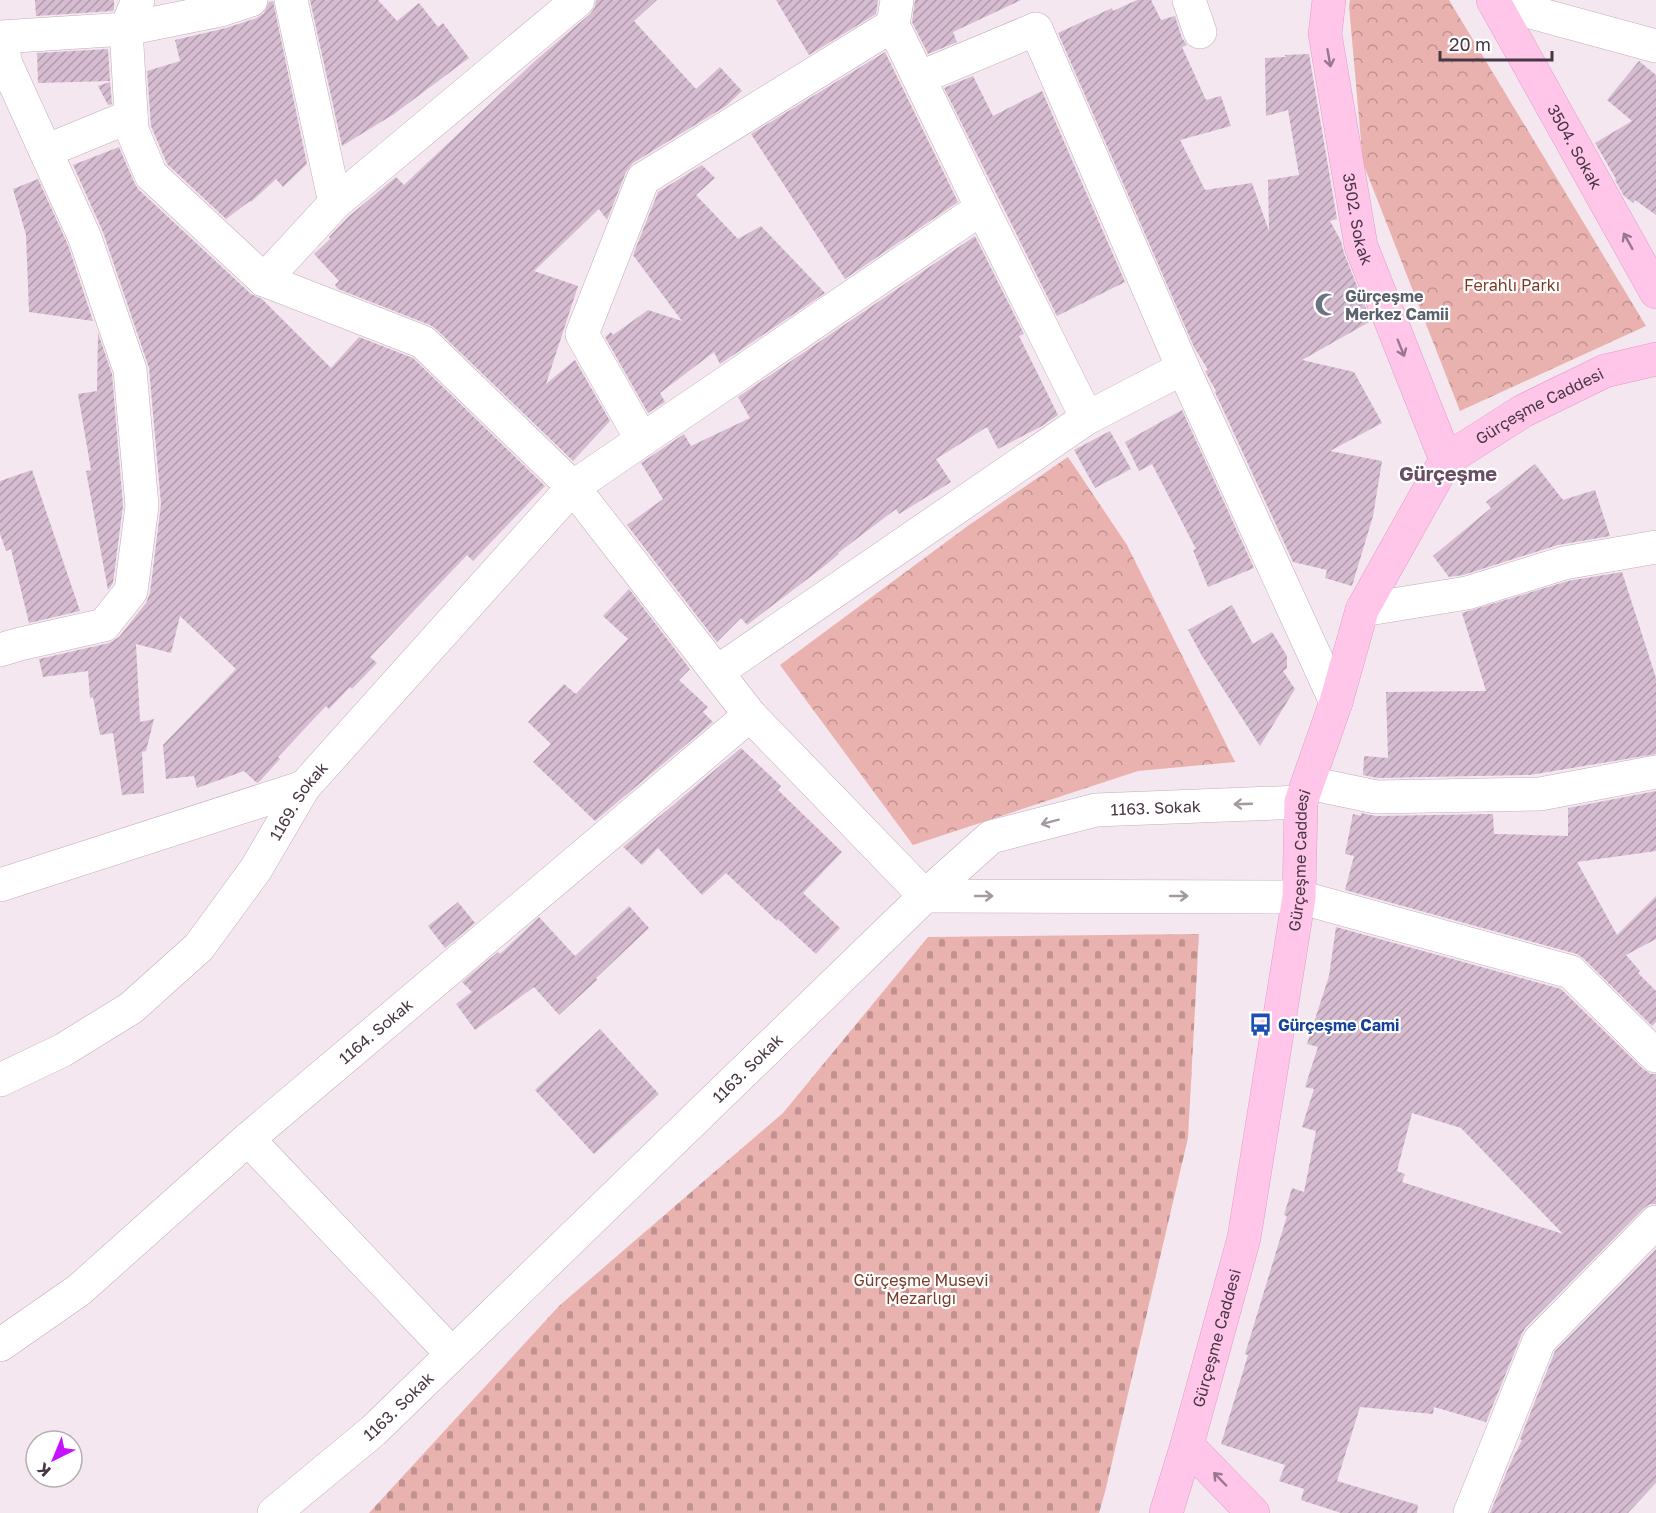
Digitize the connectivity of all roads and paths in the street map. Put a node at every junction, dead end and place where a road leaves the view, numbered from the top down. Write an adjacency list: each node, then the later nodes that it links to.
1 (251, 0): 8 (street)
2 (291, 0): 15 (street)
3 (578, 0): 15 (street)
4 (1189, 0): 9 (street)
5 (1329, 0): 23 (main road, 3502. Sokak, one-way to 23)
6 (1494, 1): 10 (street); 18 (main road, 3504. Sokak, one-way to 6)
7 (895, 13): 12 (street); 22 (street)
8 (132, 14): 11 (street); 13 (street)
9 (1200, 32)
10 (1656, 46)
11 (2, 51): 14 (street)
12 (919, 78): 16 (street); 20 (street)
13 (131, 116): 14 (street); 17 (street)
14 (46, 151): 27 (street)
15 (335, 203): 17 (street)
16 (982, 208): 21 (street); 22 (street, 1169. Sokak)
17 (264, 280): 24 (street)
18 (1656, 292)
19 (1656, 359): 23 (main road, Gürçeşme Caddesi)
20 (1183, 368): 21 (street); 29 (street)
21 (1087, 418): 28 (street)
22 (642, 440): 24 (street, 1169. Sokak)
23 (1446, 460): 26 (main road, Gürçeşme Caddesi)
24 (573, 487): 28 (street); 32 (street, 1169. Sokak)
25 (1656, 547): 26 (street)
26 (1362, 610): 29 (main road, Gürçeşme Caddesi)
27 (0, 650)
28 (717, 672): 30 (street)
29 (1336, 702): 33 (main road, Gürçeşme Caddesi)
30 (750, 715): 35 (street); 39 (street, 1164. Sokak)
31 (1656, 772): 33 (street, 1163. Sokak)
32 (304, 787): 34 (street); 38 (street, 1169. Sokak)
33 (1305, 793): 35 (street, 1163. Sokak, one-way to 35); 36 (main road, Gürçeşme Caddesi)
34 (0, 885)
35 (925, 896): 36 (street, one-way to 36); 42 (street, 1163. Sokak)
36 (1299, 897): 37 (street); 43 (main road, Gürçeşme Caddesi)
37 (1656, 1056)
38 (0, 1080)
39 (248, 1139): 41 (street, 1164. Sokak); 42 (street)
40 (1656, 1222): 47 (street)
41 (0, 1345)
42 (452, 1354): 45 (street, 1163. Sokak)
43 (1187, 1445): 44 (main road, Gürçeşme Caddesi); 46 (main road, one-way to 43)
44 (1177, 1506)
45 (273, 1513)
46 (1253, 1513)
47 (1470, 1513)

